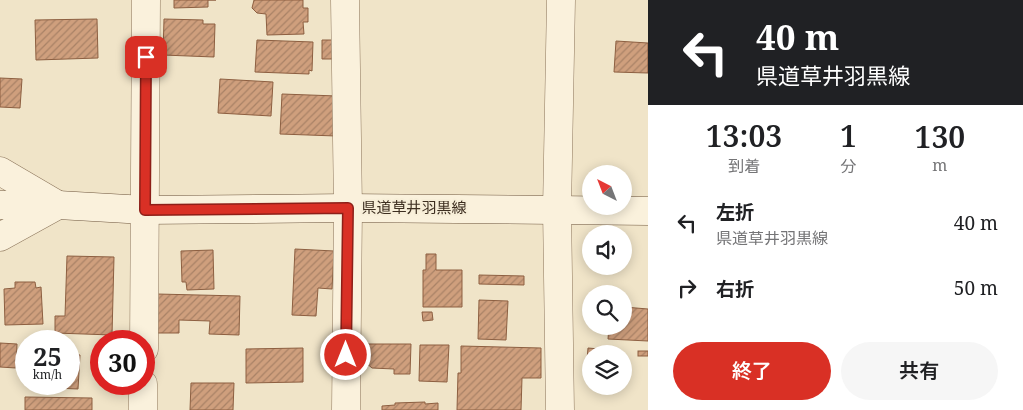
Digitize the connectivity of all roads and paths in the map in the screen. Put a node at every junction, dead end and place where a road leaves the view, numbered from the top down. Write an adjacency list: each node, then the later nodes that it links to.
1 (146, 0): 9 (street)
2 (345, 0): 7 (street)
3 (561, 0): 8 (street)
4 (0, 171): 6 (street)
5 (0, 205): 6 (street, 県道草井羽黒線)
6 (58, 205): 9 (street, 県道草井羽黒線); 11 (street)
7 (348, 208): 8 (street, 県道草井羽黒線); 9 (street, 県道草井羽黒線); 15 (street)
8 (557, 209): 10 (street, 県道草井羽黒線); 16 (street)
9 (145, 210): 12 (street)
10 (648, 211)
11 (0, 237)
12 (144, 330)
13 (143, 395): 14 (street)
14 (143, 410)
15 (346, 410)
16 (560, 410)

